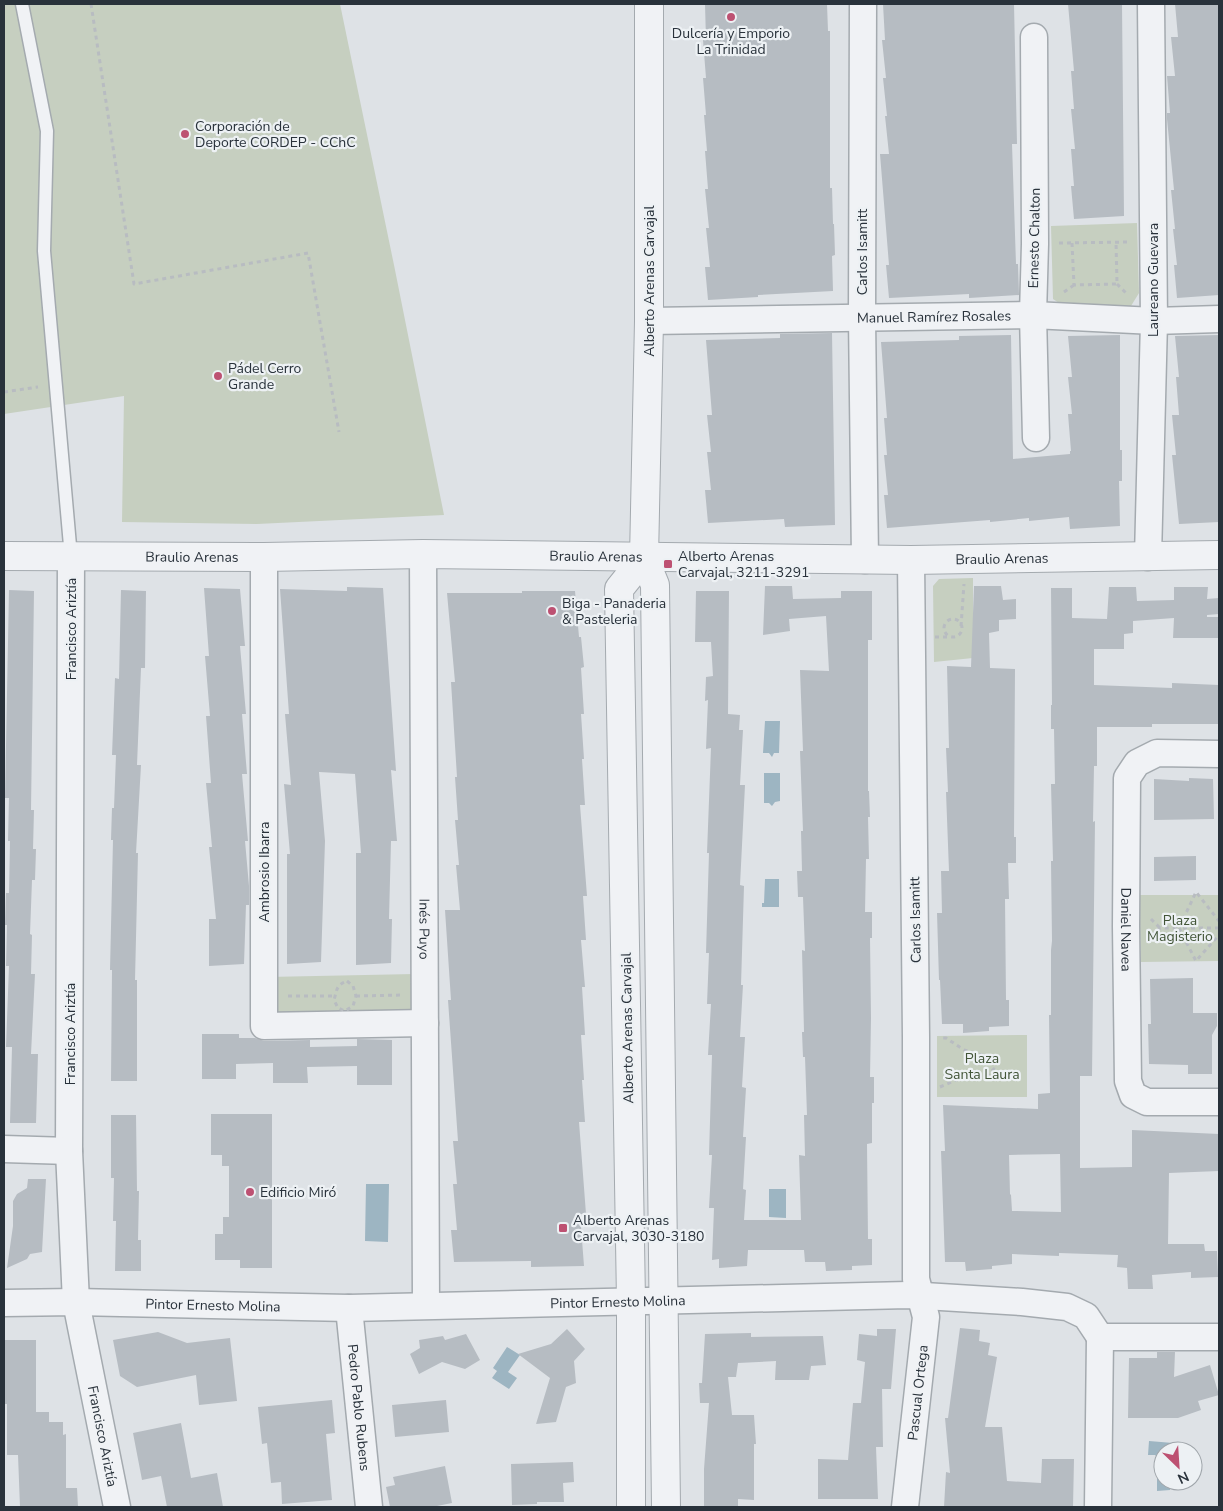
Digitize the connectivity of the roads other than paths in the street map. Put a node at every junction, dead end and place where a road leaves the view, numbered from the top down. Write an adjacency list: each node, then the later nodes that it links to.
1 (22, 4): 16 (lane)
2 (649, 4): 9 (street, Alberto Arenas Carvajal)
3 (863, 4): 7 (street, Carlos Isamitt)
4 (1151, 4): 10 (street, Laureano Guevara)
5 (1034, 37): 6 (street, Ernesto Chalton)
6 (1033, 316): 7 (street, Manuel Ramírez Rosales); 10 (street, Manuel Ramírez Rosales); 11 (street, Ernesto Chalton)
7 (862, 317): 9 (street, Manuel Ramírez Rosales); 19 (street, Carlos Isamitt)
8 (1219, 319): 10 (street, Manuel Ramírez Rosales)
9 (649, 321): 18 (street, Alberto Arenas Carvajal)
10 (1154, 321): 17 (street, Laureano Guevara)
11 (1036, 438)
12 (423, 554): 15 (street, Braulio Arenas); 18 (street, Braulio Arenas); 22 (street, Inés Puyo)
13 (1219, 555): 17 (street, Braulio Arenas)
14 (4, 556): 16 (street, Braulio Arenas)
15 (264, 556): 16 (street, Braulio Arenas); 22 (street, Ambrosio Ibarra)
16 (71, 557): 25 (street, Francisco Ariztía)
17 (1148, 557): 20 (street, Braulio Arenas)
18 (644, 558): 19 (street, Braulio Arenas); 27 (street, Alberto Arenas Carvajal); 28 (street, Alberto Arenas Carvajal)
19 (865, 560): 20 (street, Braulio Arenas)
20 (911, 560): 26 (street, Carlos Isamitt)
21 (1219, 754): 23 (street, Daniel Navea)
22 (425, 1023): 31 (street, Inés Puyo)
23 (1219, 1102)
24 (4, 1150): 25 (street)
25 (69, 1151): 29 (street, Francisco Ariztía)
26 (919, 1287): 27 (street, Pintor Ernesto Molina); 33 (street, Pintor Ernesto Molina); 39 (street, Pascual Ortega)
27 (664, 1300): 28 (street, Pintor Ernesto Molina); 38 (street, Alberto Arenas Carvajal)
28 (631, 1301): 31 (street, Pintor Ernesto Molina); 37 (street, Alberto Arenas Carvajal)
29 (76, 1302): 30 (street, Pintor Ernesto Molina); 32 (street, Pintor Ernesto Molina); 35 (street, Francisco Ariztía)
30 (4, 1303)
31 (426, 1305): 32 (street, Pintor Ernesto Molina)
32 (349, 1308): 36 (street, Pedro Pablo Rubens)
33 (1100, 1337): 34 (street); 40 (street)
34 (1219, 1337)
35 (117, 1507)
36 (369, 1507)
37 (631, 1507)
38 (666, 1507)
39 (905, 1507)
40 (1098, 1507)

